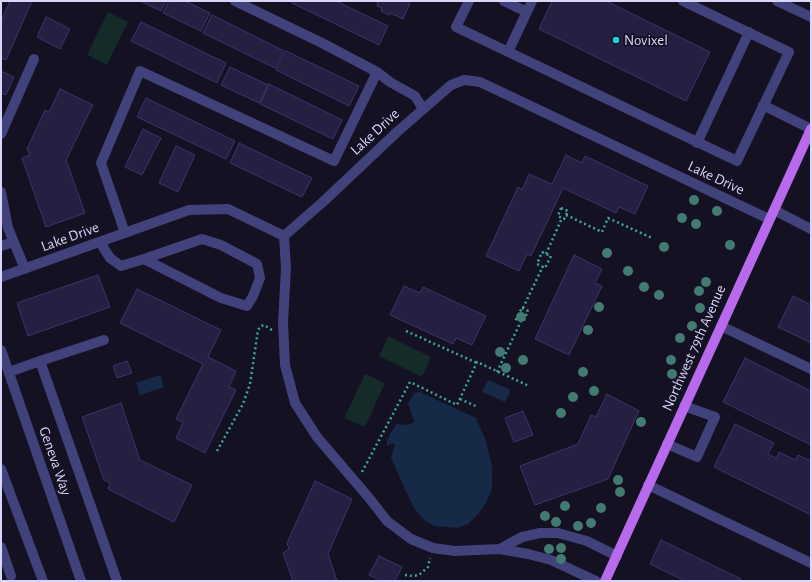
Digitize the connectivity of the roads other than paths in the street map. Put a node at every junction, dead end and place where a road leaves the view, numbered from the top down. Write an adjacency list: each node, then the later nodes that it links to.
1 (235, 1): 12 (street)
2 (469, 1): 10 (street)
3 (504, 1): 7 (street)
4 (532, 1): 7 (street)
5 (683, 1): 9 (street)
6 (776, 1): 8 (street)
7 (527, 12): 10 (street)
8 (811, 17)
9 (749, 32): 13 (street); 17 (street)
10 (508, 52): 17 (street)
11 (34, 59): 16 (street)
12 (377, 72): 14 (street); 22 (street)
13 (763, 105): 15 (street); 17 (street)
14 (423, 109): 19 (street, Lake Drive); 23 (street, Lake Drive)
15 (811, 129): 19 (main road, Northwest 79th Avenue)
16 (1, 134)
17 (697, 143)
18 (1, 192): 20 (street)
19 (772, 215): 21 (street, Lake Drive); 30 (main road, Northwest 79th Avenue)
20 (5, 226): 24 (street)
21 (811, 229)
22 (125, 233): 23 (street, Lake Drive); 25 (street, Lake Drive)
23 (284, 236): 41 (street)
24 (14, 242): 26 (street); 28 (street)
25 (100, 242): 27 (street); 28 (street, Lake Drive)
26 (1, 246)
27 (144, 259): 27 (street)
28 (25, 269): 29 (street, Lake Drive)
29 (1, 277)
30 (722, 326): 34 (street); 36 (main road, Northwest 79th Avenue)
31 (104, 340): 33 (street)
32 (1, 350): 35 (street, Geneva Way)
33 (40, 361): 35 (street); 47 (street)
34 (811, 368)
35 (9, 372): 46 (street, Geneva Way)
36 (684, 406): 37 (main road, Northwest 79th Avenue); 37 (street)
37 (667, 444): 39 (main road, Northwest 79th Avenue)
38 (1, 469): 45 (street)
39 (648, 485): 42 (main road, Northwest 79th Avenue); 43 (street)
40 (1, 547): 44 (street)
41 (500, 549): 42 (street); 48 (street)
42 (617, 556): 49 (main road, Northwest 79th Avenue)
43 (811, 563)
44 (11, 576)
45 (43, 581)
46 (81, 581)
47 (117, 581)
48 (596, 581)
49 (605, 581)

